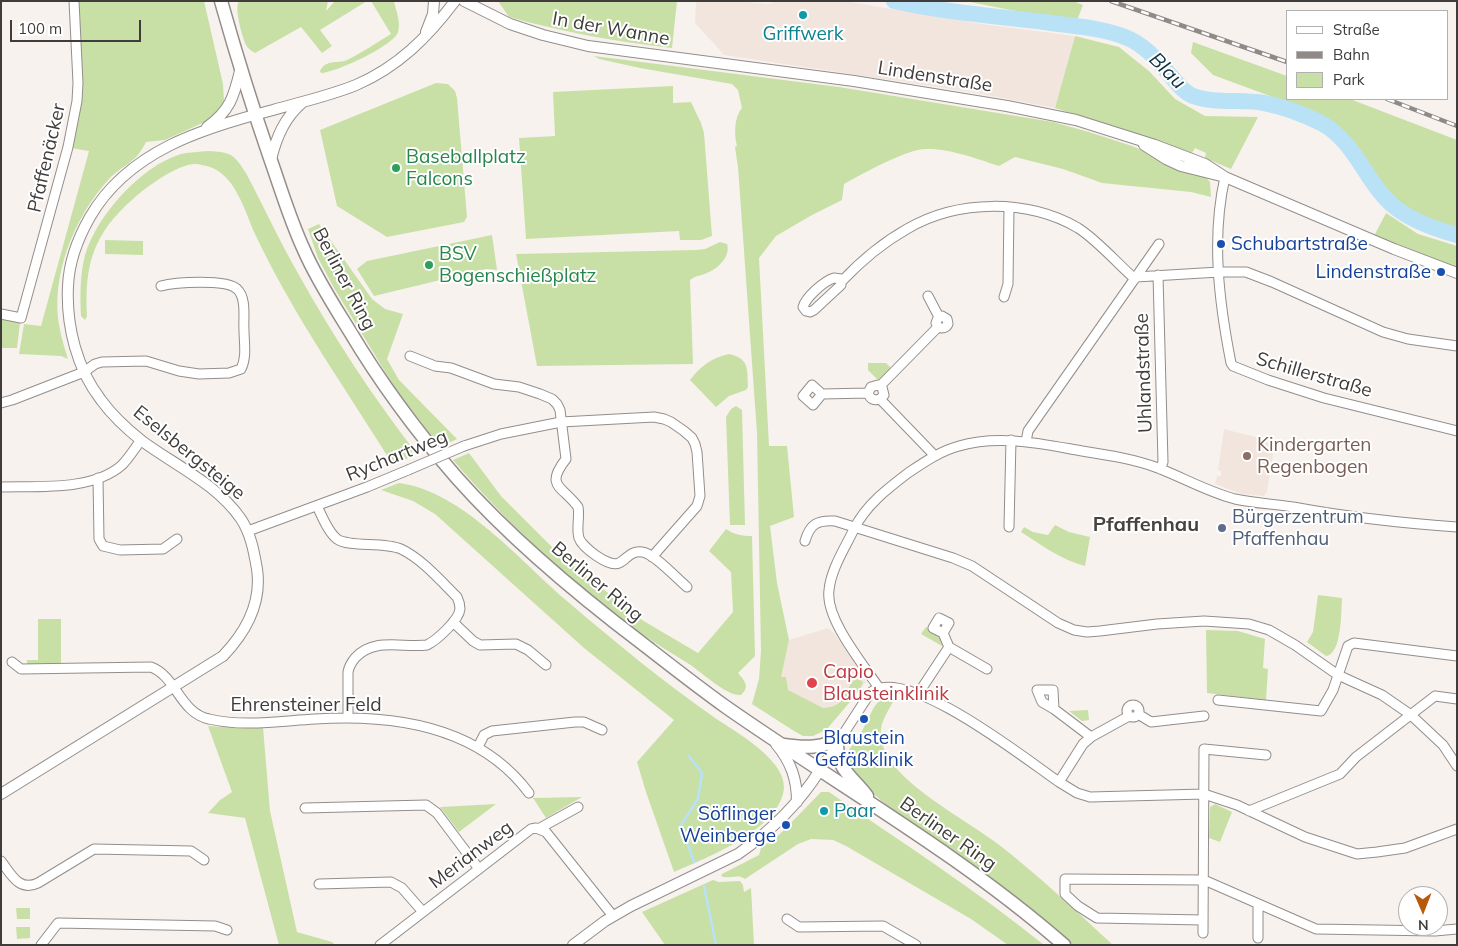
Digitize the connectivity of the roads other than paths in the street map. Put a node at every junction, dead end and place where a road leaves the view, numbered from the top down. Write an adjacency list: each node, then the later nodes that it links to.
1 (74, 1): 24 (street, Pfaffenäcker)
2 (222, 1): 8 (main road, Berliner Ring)
3 (434, 1): 6 (street)
4 (455, 1): 6 (street, Eselsbergsteige)
5 (464, 1): 7 (street, In der Wanne)
6 (419, 43): 9 (street, Eselsbergsteige)
7 (728, 64): 13 (street, Lindenstraße)
8 (240, 70): 10 (main road, Berliner Ring); 11 (street)
9 (303, 102): 10 (street, Eselsbergsteige); 12 (street)
10 (255, 115): 11 (street, Eselsbergsteige); 12 (main road, Berliner Ring)
11 (193, 135): 27 (street, Eselsbergsteige)
12 (271, 160): 70 (main road, Berliner Ring)
13 (1224, 177): 16 (street, Schillerstraße); 17 (street, Lindenstraße)
14 (1009, 207): 19 (street); 20 (street); 23 (street)
15 (1159, 244): 19 (street)
16 (1219, 272): 18 (street); 25 (street); 34 (street, Schillerstraße)
17 (1457, 273)
18 (1158, 275): 19 (street); 39 (street, Uhlandstraße)
19 (1135, 278): 37 (street)
20 (842, 281)
21 (161, 286): 27 (street)
22 (928, 296): 28 (street)
23 (1004, 297)
24 (1, 314)
25 (1457, 346)
26 (410, 356): 33 (street)
27 (84, 372): 32 (street); 35 (street, Eselsbergsteige)
28 (880, 386): 29 (street); 31 (street)
29 (868, 393): 30 (street); 31 (street)
30 (822, 394)
31 (880, 399): 38 (street)
32 (1, 403)
33 (561, 422): 42 (street, Rychartweg, bridge); 49 (street); 49 (street, Rychartweg)
34 (1457, 431)
35 (141, 440): 40 (street); 46 (street, Eselsbergsteige)
36 (1011, 440): 37 (street); 38 (street); 44 (street)
37 (1026, 442): 39 (street)
38 (935, 456): 43 (street)
39 (1160, 469): 45 (street)
40 (98, 478): 41 (street); 47 (street)
41 (1, 487)
42 (317, 506): 46 (street, Rychartweg); 51 (street)
43 (855, 527): 48 (street); 58 (street); 60 (street)
44 (1009, 528)
45 (1457, 528)
46 (248, 531): 59 (street, Eselsbergsteige)
47 (177, 539)
48 (805, 541)
49 (652, 557): 50 (street)
50 (687, 587)
51 (453, 622): 56 (street); 67 (street)
52 (943, 633): 53 (street)
53 (948, 647): 57 (street); 61 (street)
54 (1457, 656): 58 (street)
55 (12, 662): 59 (street, Ehrensteiner Feld)
56 (546, 665)
57 (987, 669)
58 (1338, 675): 63 (street); 65 (street)
59 (172, 688): 67 (street, Ehrensteiner Feld); 78 (street, Eselsbergsteige)
60 (879, 688): 61 (street); 71 (street)
61 (918, 694): 76 (street)
62 (1457, 699): 65 (street)
63 (1218, 700)
64 (1054, 709): 69 (street)
65 (1411, 715): 74 (street); 84 (street)
66 (1204, 716): 69 (street)
67 (348, 718): 72 (street, Ehrensteiner Feld)
68 (602, 730): 72 (street)
69 (1091, 737): 76 (street)
70 (776, 741): 71 (main road); 75 (main road, Berliner Ring); 80 (street)
71 (840, 741): 75 (street); 81 (main road)
72 (478, 747): 77 (street, Ehrensteiner Feld)
73 (1266, 755): 79 (street)
74 (1457, 766)
75 (820, 770): 80 (street); 81 (main road, Berliner Ring)
76 (1059, 782): 79 (street)
77 (529, 793)
78 (1, 794)
79 (1204, 794): 84 (street); 90 (street)
80 (797, 802): 94 (street)
81 (875, 806): 105 (main road, Berliner Ring)
82 (578, 807): 85 (street, Merianweg)
83 (305, 808): 89 (street)
84 (1249, 811): 86 (street)
85 (540, 828): 89 (street, Merianweg); 94 (street, Merianweg)
86 (1457, 829)
87 (204, 860): 88 (street)
88 (1, 861)
89 (479, 869): 93 (street, Merianweg)
90 (1204, 880): 92 (street); 96 (street); 96 (street)
91 (319, 884): 93 (street, Merianweg)
92 (1258, 904): 97 (street); 100 (street)
93 (423, 912): 102 (street, Merianweg)
94 (613, 916): 103 (street)
95 (788, 919): 104 (street)
96 (1203, 920): 99 (street)
97 (1457, 929)
98 (227, 930): 101 (street)
99 (1203, 933)
100 (1258, 938)
101 (40, 945)
102 (380, 945)
103 (573, 945)
104 (916, 945)
105 (1064, 945)

